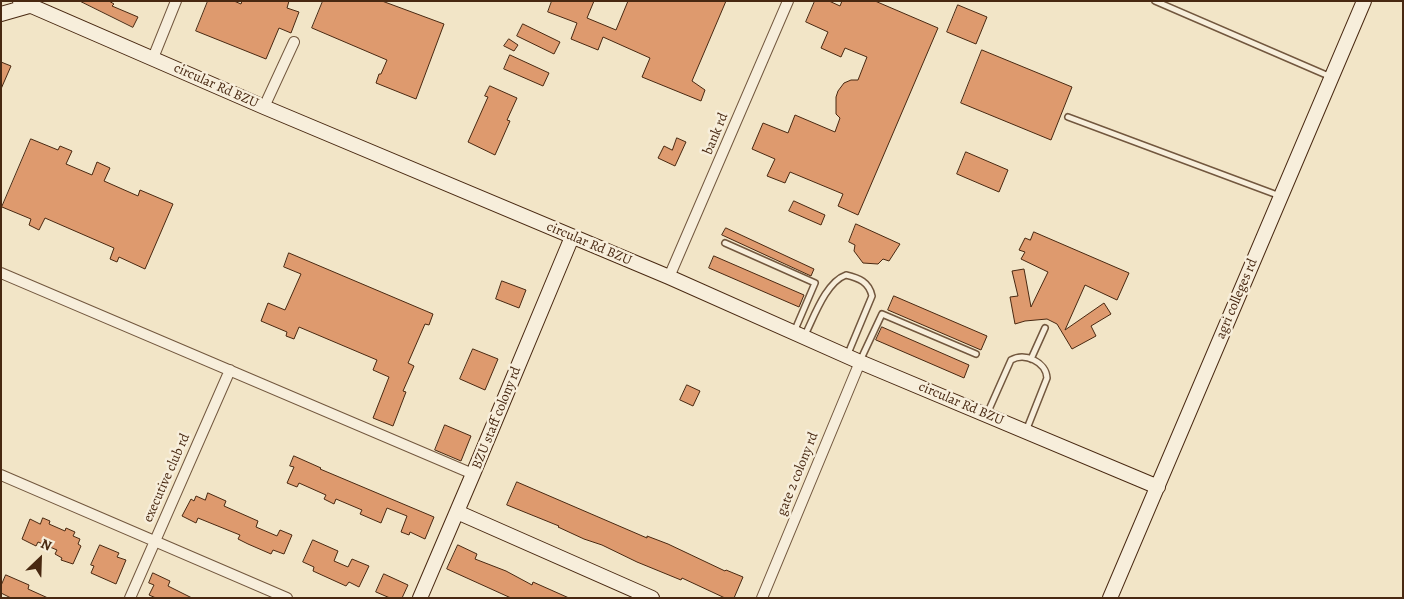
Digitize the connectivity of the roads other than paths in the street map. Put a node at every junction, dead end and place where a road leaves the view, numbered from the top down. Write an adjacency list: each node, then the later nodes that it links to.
1 (176, 1): 8 (street)
2 (788, 1): 16 (street, bank rd)
3 (1155, 1): 9 (lane)
4 (1364, 1): 9 (street, agri colleges rd)
5 (25, 4): 6 (street); 8 (street, circular Rd BZU)
6 (1, 14)
7 (294, 42): 10 (street)
8 (153, 58): 10 (street, circular Rd BZU)
9 (1331, 77): 12 (street, agri colleges rd)
10 (264, 107): 13 (street, circular Rd BZU)
11 (1068, 117): 12 (lane)
12 (1281, 196): 28 (street, agri colleges rd)
13 (572, 236): 16 (street, circular Rd BZU); 26 (street, BZU staff colony rd)
14 (725, 243): 18 (lane)
15 (1, 272): 23 (street)
16 (669, 277): 18 (street, circular Rd BZU)
17 (1045, 328): 21 (lane)
18 (799, 335): 20 (street, circular Rd BZU); 20 (lane)
19 (976, 354): 22 (lane)
20 (847, 356): 22 (street, circular Rd BZU)
21 (1032, 359): 24 (lane); 25 (lane)
22 (860, 362): 24 (street, circular Rd BZU); 35 (street, gate 2 colony rd)
23 (230, 370): 26 (street); 30 (street, executive club rd)
24 (987, 415): 25 (street, circular Rd BZU)
25 (1026, 432): 28 (street, circular Rd BZU)
26 (473, 474): 29 (street, BZU staff colony rd)
27 (1, 475): 30 (street)
28 (1158, 487): 36 (street, agri colleges rd)
29 (457, 512): 33 (street, BZU staff colony rd); 34 (street)
30 (154, 541): 31 (street, executive club rd); 32 (street)
31 (130, 598)
32 (287, 598)
33 (420, 598)
34 (652, 598)
35 (762, 598)
36 (1110, 598)

